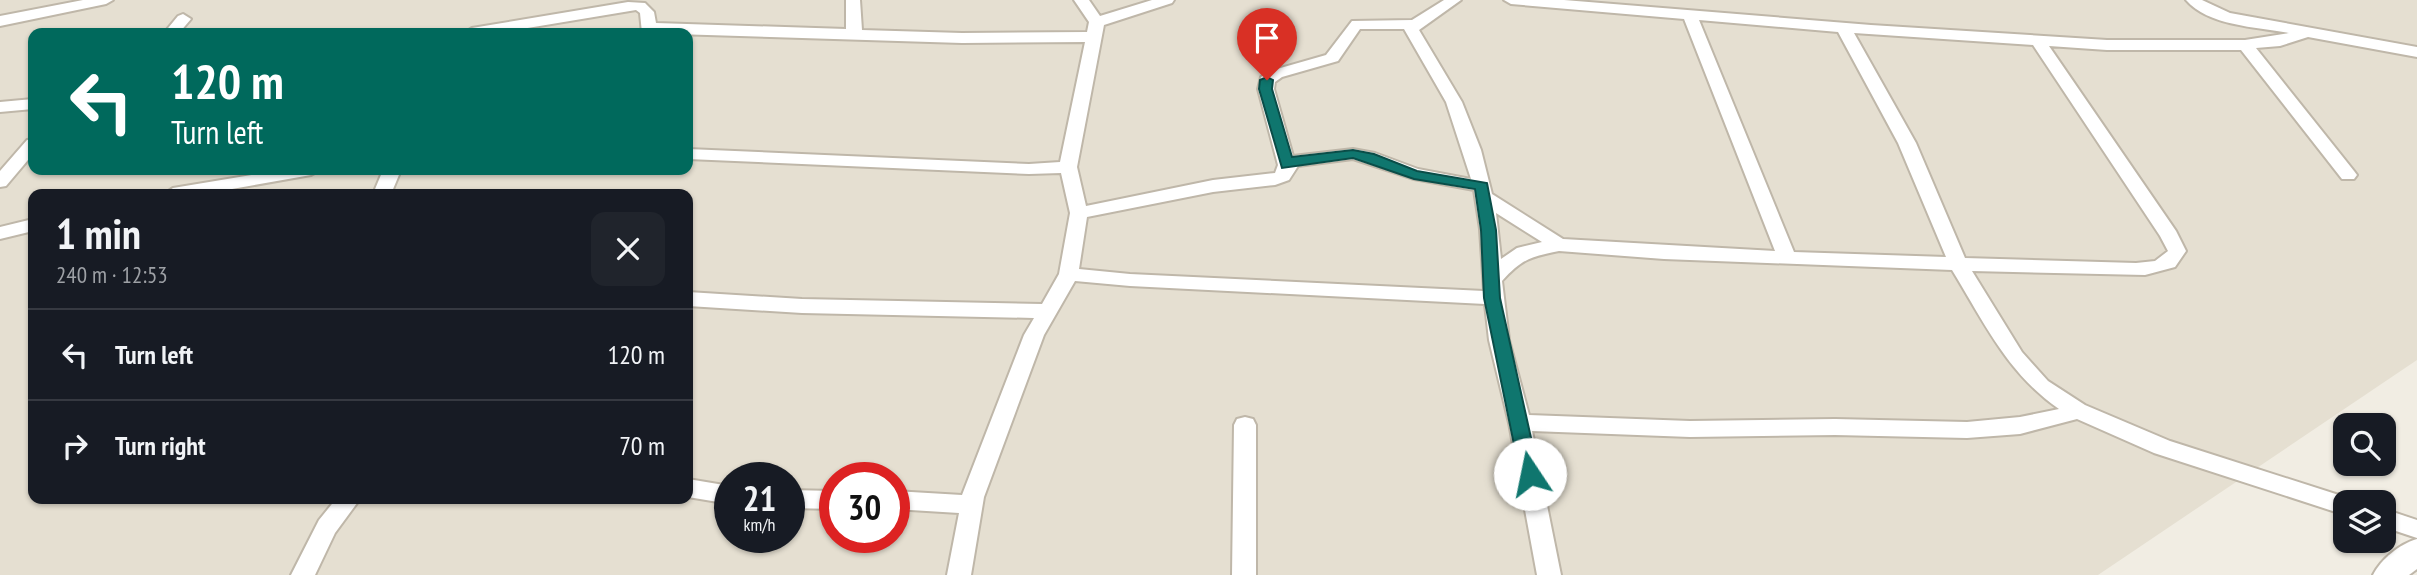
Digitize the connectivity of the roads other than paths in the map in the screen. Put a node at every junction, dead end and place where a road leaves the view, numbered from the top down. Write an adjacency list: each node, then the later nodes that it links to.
1 (106, 0): 12 (street)
2 (554, 0): 11 (street)
3 (853, 0): 21 (street)
4 (1081, 0): 18 (street)
5 (1167, 0): 18 (street)
6 (1454, 0): 13 (street)
7 (1511, 0): 9 (street)
8 (2193, 0): 20 (street)
9 (1690, 16): 17 (street); 40 (street)
10 (183, 19): 14 (street)
11 (542, 20): 15 (street); 16 (street)
12 (0, 21)
13 (1414, 25): 29 (street); 35 (street)
14 (175, 28)
15 (499, 28)
16 (648, 28)
17 (1844, 28): 22 (street); 41 (street)
18 (1096, 29): 21 (street); 30 (street)
19 (693, 31): 21 (street)
20 (2310, 31): 23 (street); 24 (street)
21 (854, 34)
22 (2037, 40): 23 (street); 41 (street)
23 (2245, 45): 32 (street)
24 (2417, 52)
25 (28, 104): 26 (street)
26 (0, 107)
27 (28, 150): 33 (street)
28 (693, 154): 30 (street)
29 (1287, 165): 35 (street); 36 (street)
30 (1068, 167): 36 (street)
31 (282, 175): 34 (street)
32 (2348, 175)
33 (0, 182)
34 (202, 189)
35 (1483, 192): 39 (street); 43 (street)
36 (1079, 214): 42 (street)
37 (28, 226): 38 (street)
38 (0, 233)
39 (1559, 245): 40 (street); 43 (street)
40 (1787, 258): 41 (street)
41 (1958, 264): 46 (street)
42 (1069, 274): 43 (street); 45 (street)
43 (1492, 289): 47 (street)
44 (693, 299): 45 (street)
45 (1048, 311): 54 (street)
46 (2078, 411): 47 (street); 52 (street)
47 (1520, 423): 61 (street)
48 (1245, 425): 60 (street)
49 (693, 489): 50 (street)
50 (714, 492)
51 (910, 501): 54 (street)
52 (2333, 502)
53 (345, 504): 58 (street)
54 (970, 505): 59 (street)
55 (2396, 522): 56 (street)
56 (2417, 529)
57 (2417, 551): 62 (street)
58 (303, 575)
59 (959, 575)
60 (1244, 575)
61 (1549, 575)
62 (2388, 575)

